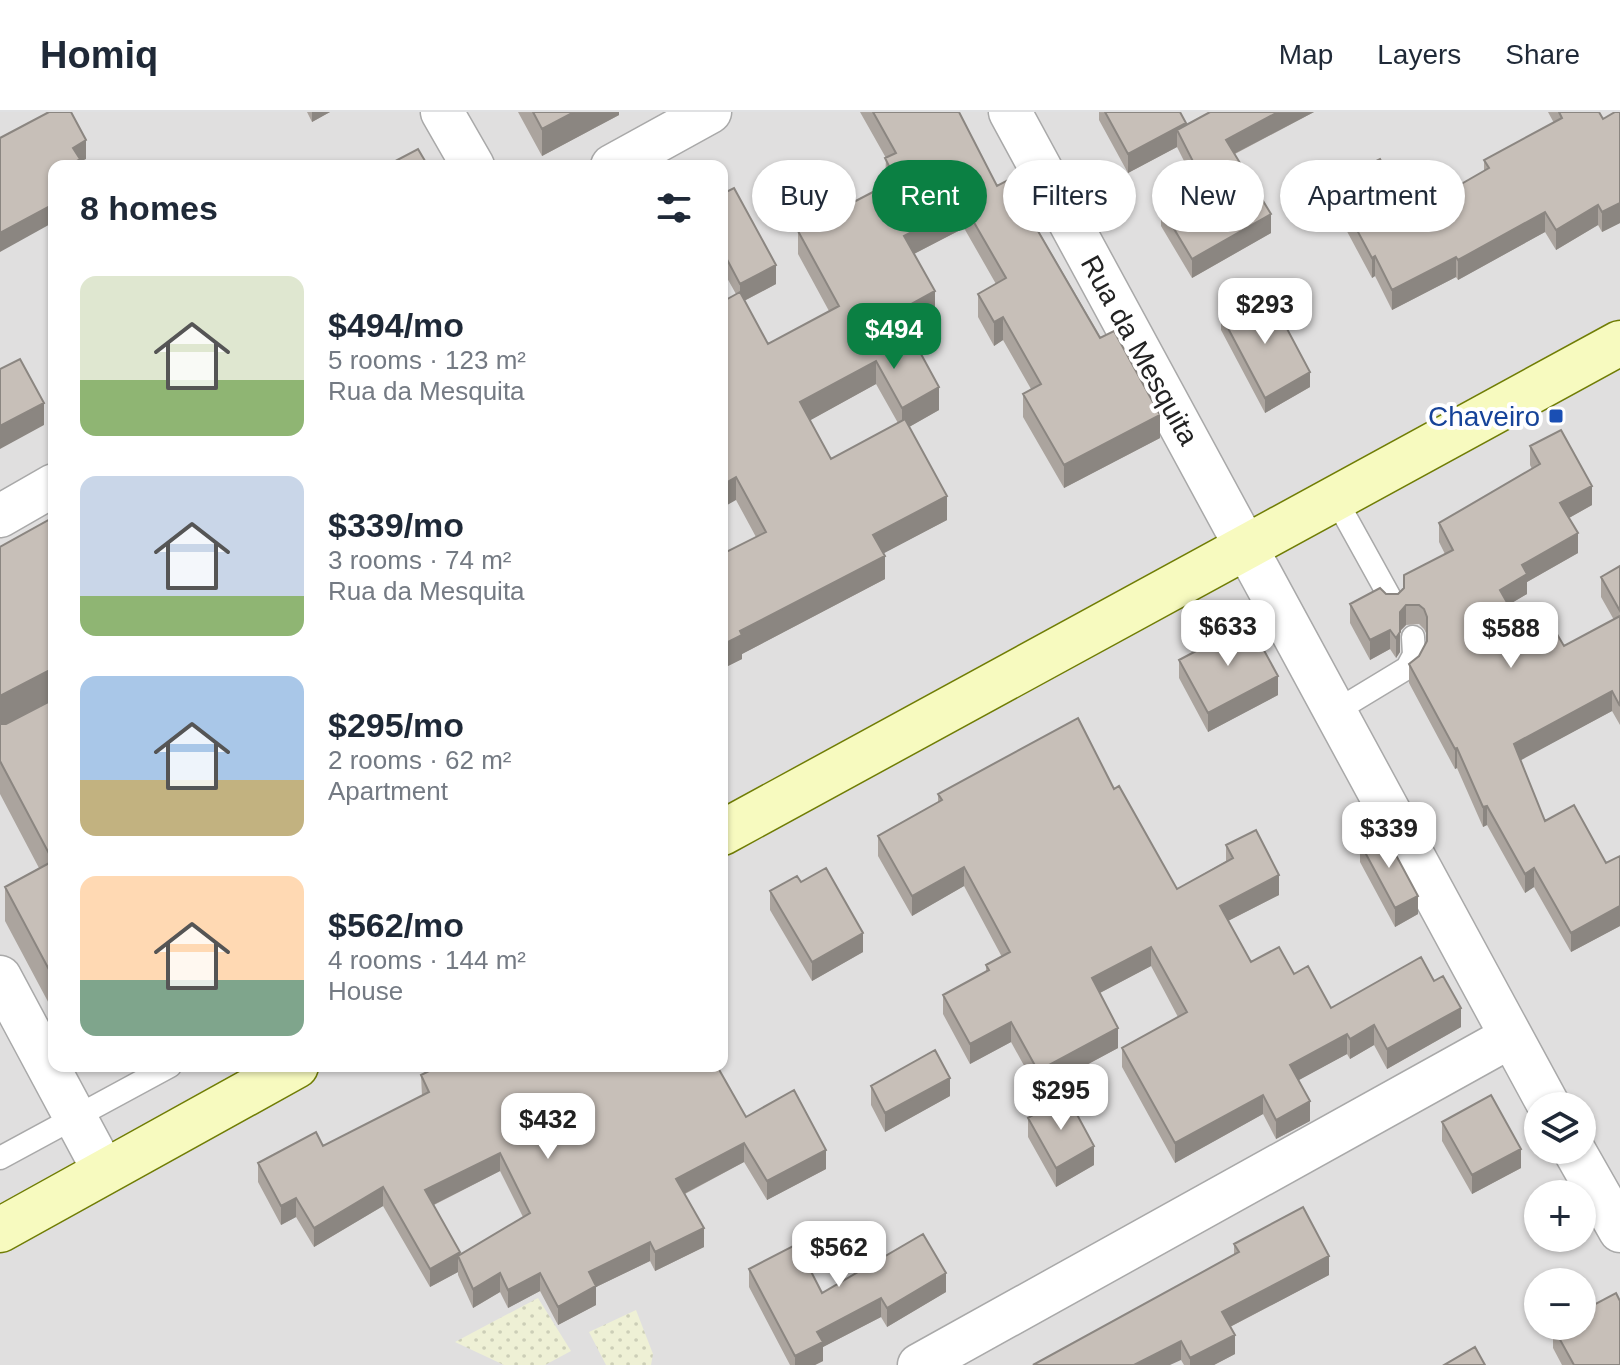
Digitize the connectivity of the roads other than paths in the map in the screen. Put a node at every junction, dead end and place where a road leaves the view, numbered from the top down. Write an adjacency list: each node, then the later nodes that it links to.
1 (442, 112): 4 (street)
2 (710, 112): 5 (street)
3 (1010, 112): 10 (street, Rua da Mesquita)
4 (470, 160)
5 (623, 160)
6 (1620, 343): 8 (street)
7 (48, 488): 9 (street)
8 (1335, 498): 10 (street); 11 (lane)
9 (0, 516)
10 (1247, 545): 13 (street, Rua da Mesquita); 14 (street)
11 (1392, 601)
12 (1413, 637): 13 (lane)
13 (1336, 711): 16 (street, Rua da Mesquita)
14 (728, 830)
15 (0, 977): 17 (street)
16 (1510, 1037): 21 (street, Rua da Mesquita); 28 (street)
17 (48, 1066)
18 (51, 1072): 22 (street)
19 (159, 1072): 22 (lane)
20 (285, 1072): 25 (street)
21 (1541, 1092)
22 (76, 1118): 23 (lane); 25 (street)
23 (0, 1158)
24 (1582, 1164): 27 (street)
25 (104, 1171): 26 (street)
26 (0, 1230)
27 (1620, 1231)
28 (919, 1365)

